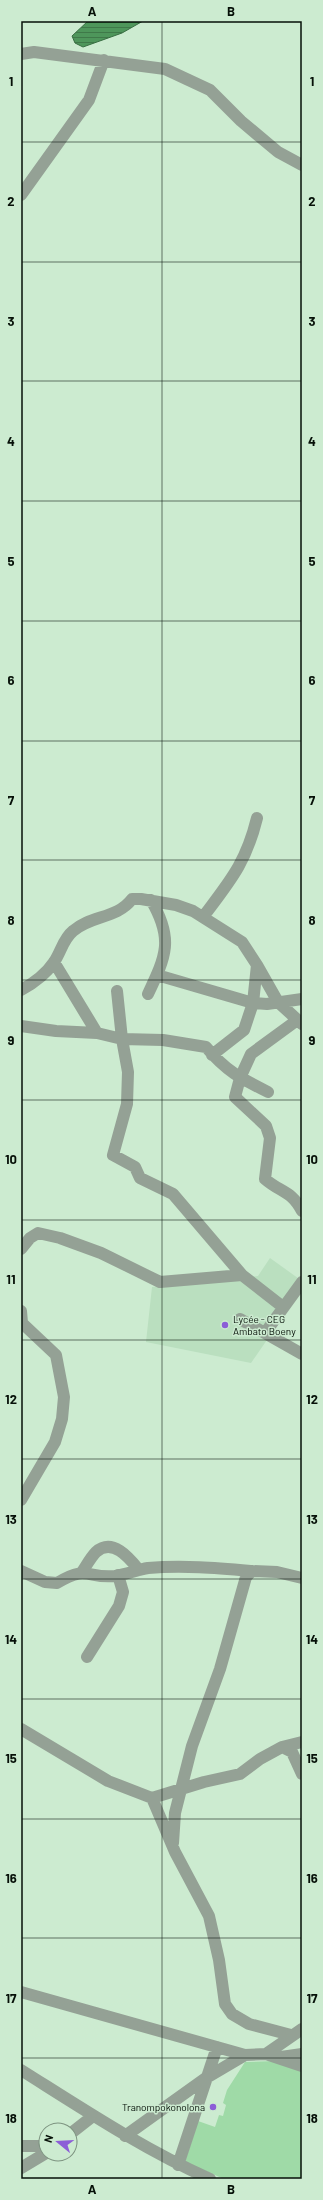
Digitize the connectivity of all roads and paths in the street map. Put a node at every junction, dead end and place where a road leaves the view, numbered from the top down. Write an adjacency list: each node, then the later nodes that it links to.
1 (21, 54): 2 (street)
2 (104, 60): 3 (street); 4 (street)
3 (302, 165)
4 (21, 195)
5 (257, 818): 7 (street)
6 (151, 900): 7 (street); 8 (street); 10 (street)
7 (203, 917): 9 (street)
8 (54, 962): 11 (street); 19 (street)
9 (257, 965): 15 (street); 16 (street)
10 (157, 975): 13 (street); 16 (street)
11 (21, 990)
12 (118, 991): 20 (street)
13 (148, 994)
14 (302, 999): 15 (street)
15 (278, 1002): 16 (street); 17 (street)
16 (253, 1003): 21 (street)
17 (299, 1022): 22 (street)
18 (21, 1026): 19 (street)
19 (97, 1033): 20 (street)
20 (122, 1039): 21 (street); 26 (street)
21 (212, 1055): 22 (street)
22 (240, 1078): 23 (street); 24 (street)
23 (268, 1092)
24 (302, 1211)
25 (21, 1249): 26 (street)
26 (242, 1275): 28 (street)
27 (302, 1282): 28 (street)
28 (284, 1307): 31 (street)
29 (21, 1311): 33 (street)
30 (240, 1319): 31 (street)
31 (265, 1333): 32 (street)
32 (302, 1354)
33 (21, 1500)
34 (139, 1570): 36 (street); 37 (street); 38 (street)
35 (21, 1571): 37 (street)
36 (252, 1571): 39 (street); 45 (street)
37 (82, 1572): 38 (street)
38 (118, 1575): 40 (street)
39 (302, 1578)
40 (88, 1657)
41 (21, 1729): 46 (street)
42 (302, 1742): 43 (street)
43 (282, 1747): 44 (street); 45 (street)
44 (302, 1774)
45 (181, 1790): 46 (street); 47 (street)
46 (152, 1798): 47 (street)
47 (173, 1846): 49 (street)
48 (21, 1992): 50 (street)
49 (297, 2032): 51 (street)
50 (217, 2047): 53 (street); 57 (street)
51 (266, 2054): 53 (street); 54 (street)
52 (302, 2054): 54 (street)
53 (245, 2055): 57 (street)
54 (280, 2057): 55 (street)
55 (302, 2066)
56 (21, 2070): 58 (street)
57 (206, 2078): 60 (street); 64 (street)
58 (93, 2116): 59 (street); 60 (street)
59 (78, 2128)
60 (125, 2136): 64 (street)
61 (21, 2146): 62 (street)
62 (38, 2146)
63 (38, 2158): 65 (street)
64 (178, 2165): 66 (street)
65 (21, 2168)
66 (210, 2179)

